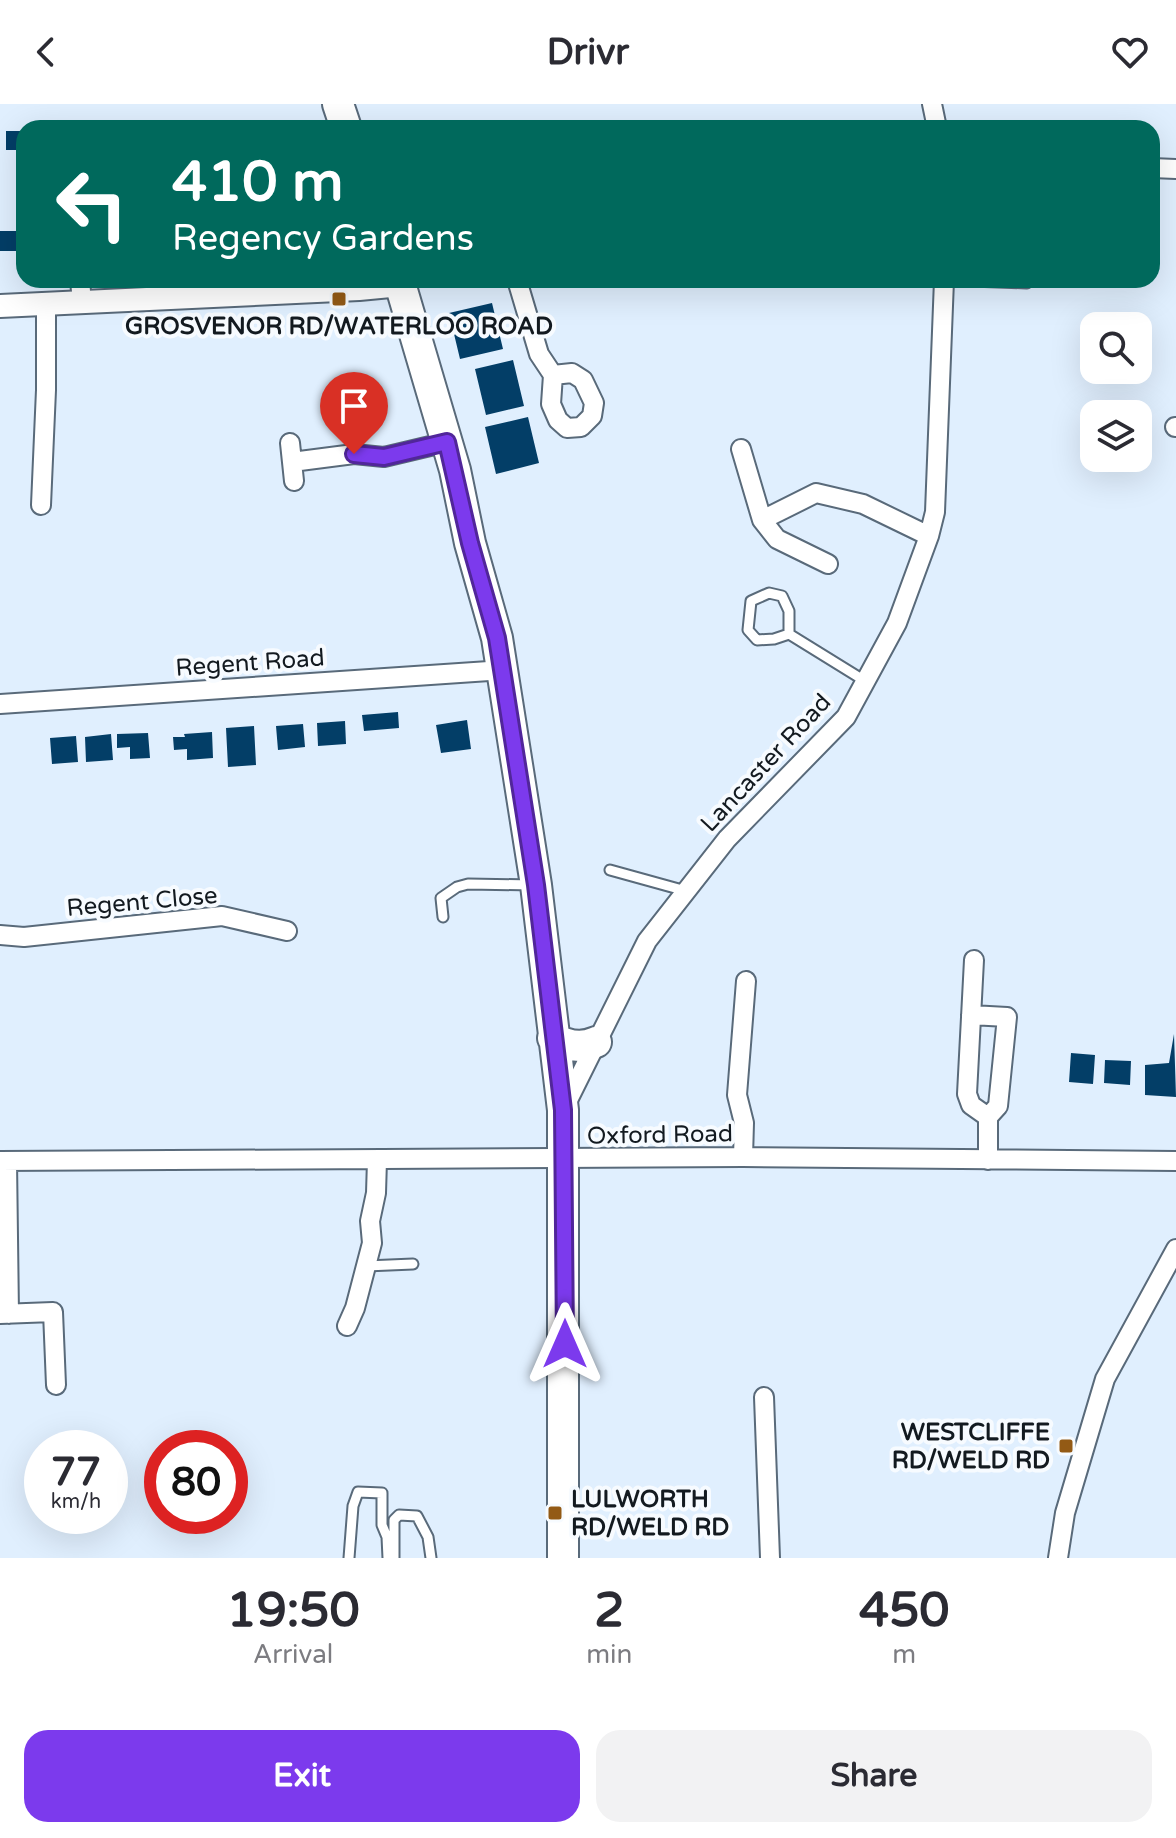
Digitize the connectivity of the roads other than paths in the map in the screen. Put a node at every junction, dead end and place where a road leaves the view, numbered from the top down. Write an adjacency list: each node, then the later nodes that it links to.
1 (81, 288): 6 (street)
2 (359, 288): 6 (street)
3 (408, 288): 10 (highway)
4 (519, 288): 9 (street)
5 (944, 288): 15 (street, Lancaster Road)
6 (82, 303): 7 (street)
7 (46, 304): 8 (street); 13 (street)
8 (0, 306)
9 (553, 375)
10 (447, 442): 11 (street); 18 (highway)
11 (290, 443)
12 (741, 449): 14 (street)
13 (41, 505)
14 (762, 520): 15 (street); 16 (street)
15 (929, 536): 19 (street, Lancaster Road)
16 (828, 564)
17 (789, 634): 17 (lane); 19 (lane)
18 (504, 670): 20 (street, Regent Road); 22 (highway)
19 (865, 681): 23 (street, Lancaster Road)
20 (0, 704)
21 (610, 870): 23 (lane)
22 (536, 885): 24 (lane); 30 (highway)
23 (686, 891): 31 (street, Lancaster Road)
24 (443, 917)
25 (287, 931): 26 (street, Regent Close)
26 (0, 935)
27 (974, 960): 29 (street)
28 (746, 981): 34 (street)
29 (971, 1015): 33 (street); 33 (street)
30 (553, 1038): 31 (highway); 32 (highway)
31 (596, 1042): 32 (street, Lancaster Road)
32 (563, 1110): 36 (highway)
33 (988, 1117): 37 (street)
34 (743, 1157): 36 (street, Oxford Road); 37 (street, Oxford Road)
35 (377, 1160): 36 (street, Oxford Road); 38 (street, Oxford Road); 42 (street)
36 (564, 1160): 51 (highway)
37 (988, 1160): 39 (street, Oxford Road)
38 (3, 1161): 43 (street)
39 (1176, 1161)
40 (1176, 1249): 53 (street)
41 (413, 1264): 42 (lane)
42 (366, 1266): 44 (street)
43 (5, 1314): 45 (street)
44 (347, 1326)
45 (56, 1385)
46 (764, 1397): 52 (street)
47 (349, 1558): 48 (lane)
48 (388, 1558)
49 (394, 1558): 50 (lane)
50 (431, 1558)
51 (563, 1558)
52 (770, 1558)
53 (1058, 1558)

